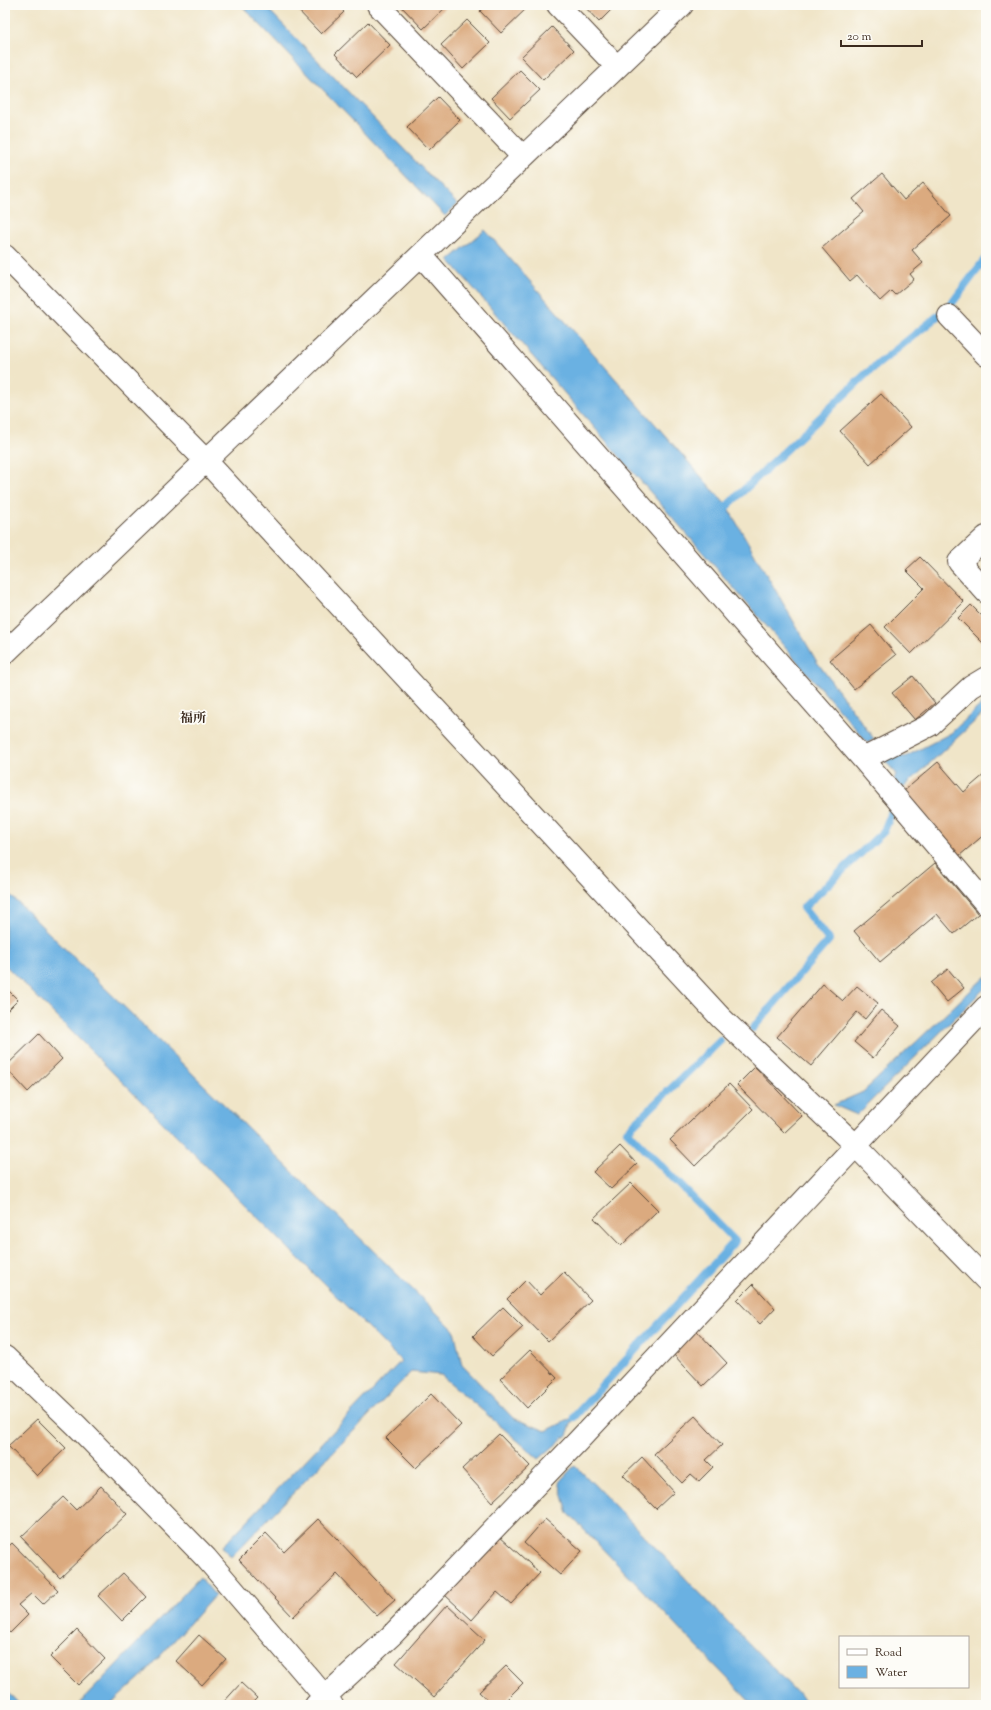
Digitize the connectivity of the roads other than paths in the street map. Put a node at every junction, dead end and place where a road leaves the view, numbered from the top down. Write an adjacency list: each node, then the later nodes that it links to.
1 (378, 5): 5 (street)
2 (558, 5): 4 (street)
3 (682, 5): 4 (street)
4 (617, 67): 5 (street)
5 (523, 157): 6 (street)
6 (421, 255): 10 (street); 15 (street)
7 (5, 256): 10 (street)
8 (949, 316): 9 (street)
9 (986, 355)
10 (206, 461): 13 (street); 18 (street)
11 (986, 537): 12 (street)
12 (986, 592)
13 (5, 653)
14 (986, 678): 15 (street)
15 (863, 759): 16 (street)
16 (986, 904)
17 (986, 1006): 18 (street)
18 (855, 1145): 19 (street); 21 (street)
19 (986, 1280)
20 (5, 1357): 21 (street)
21 (324, 1702)

